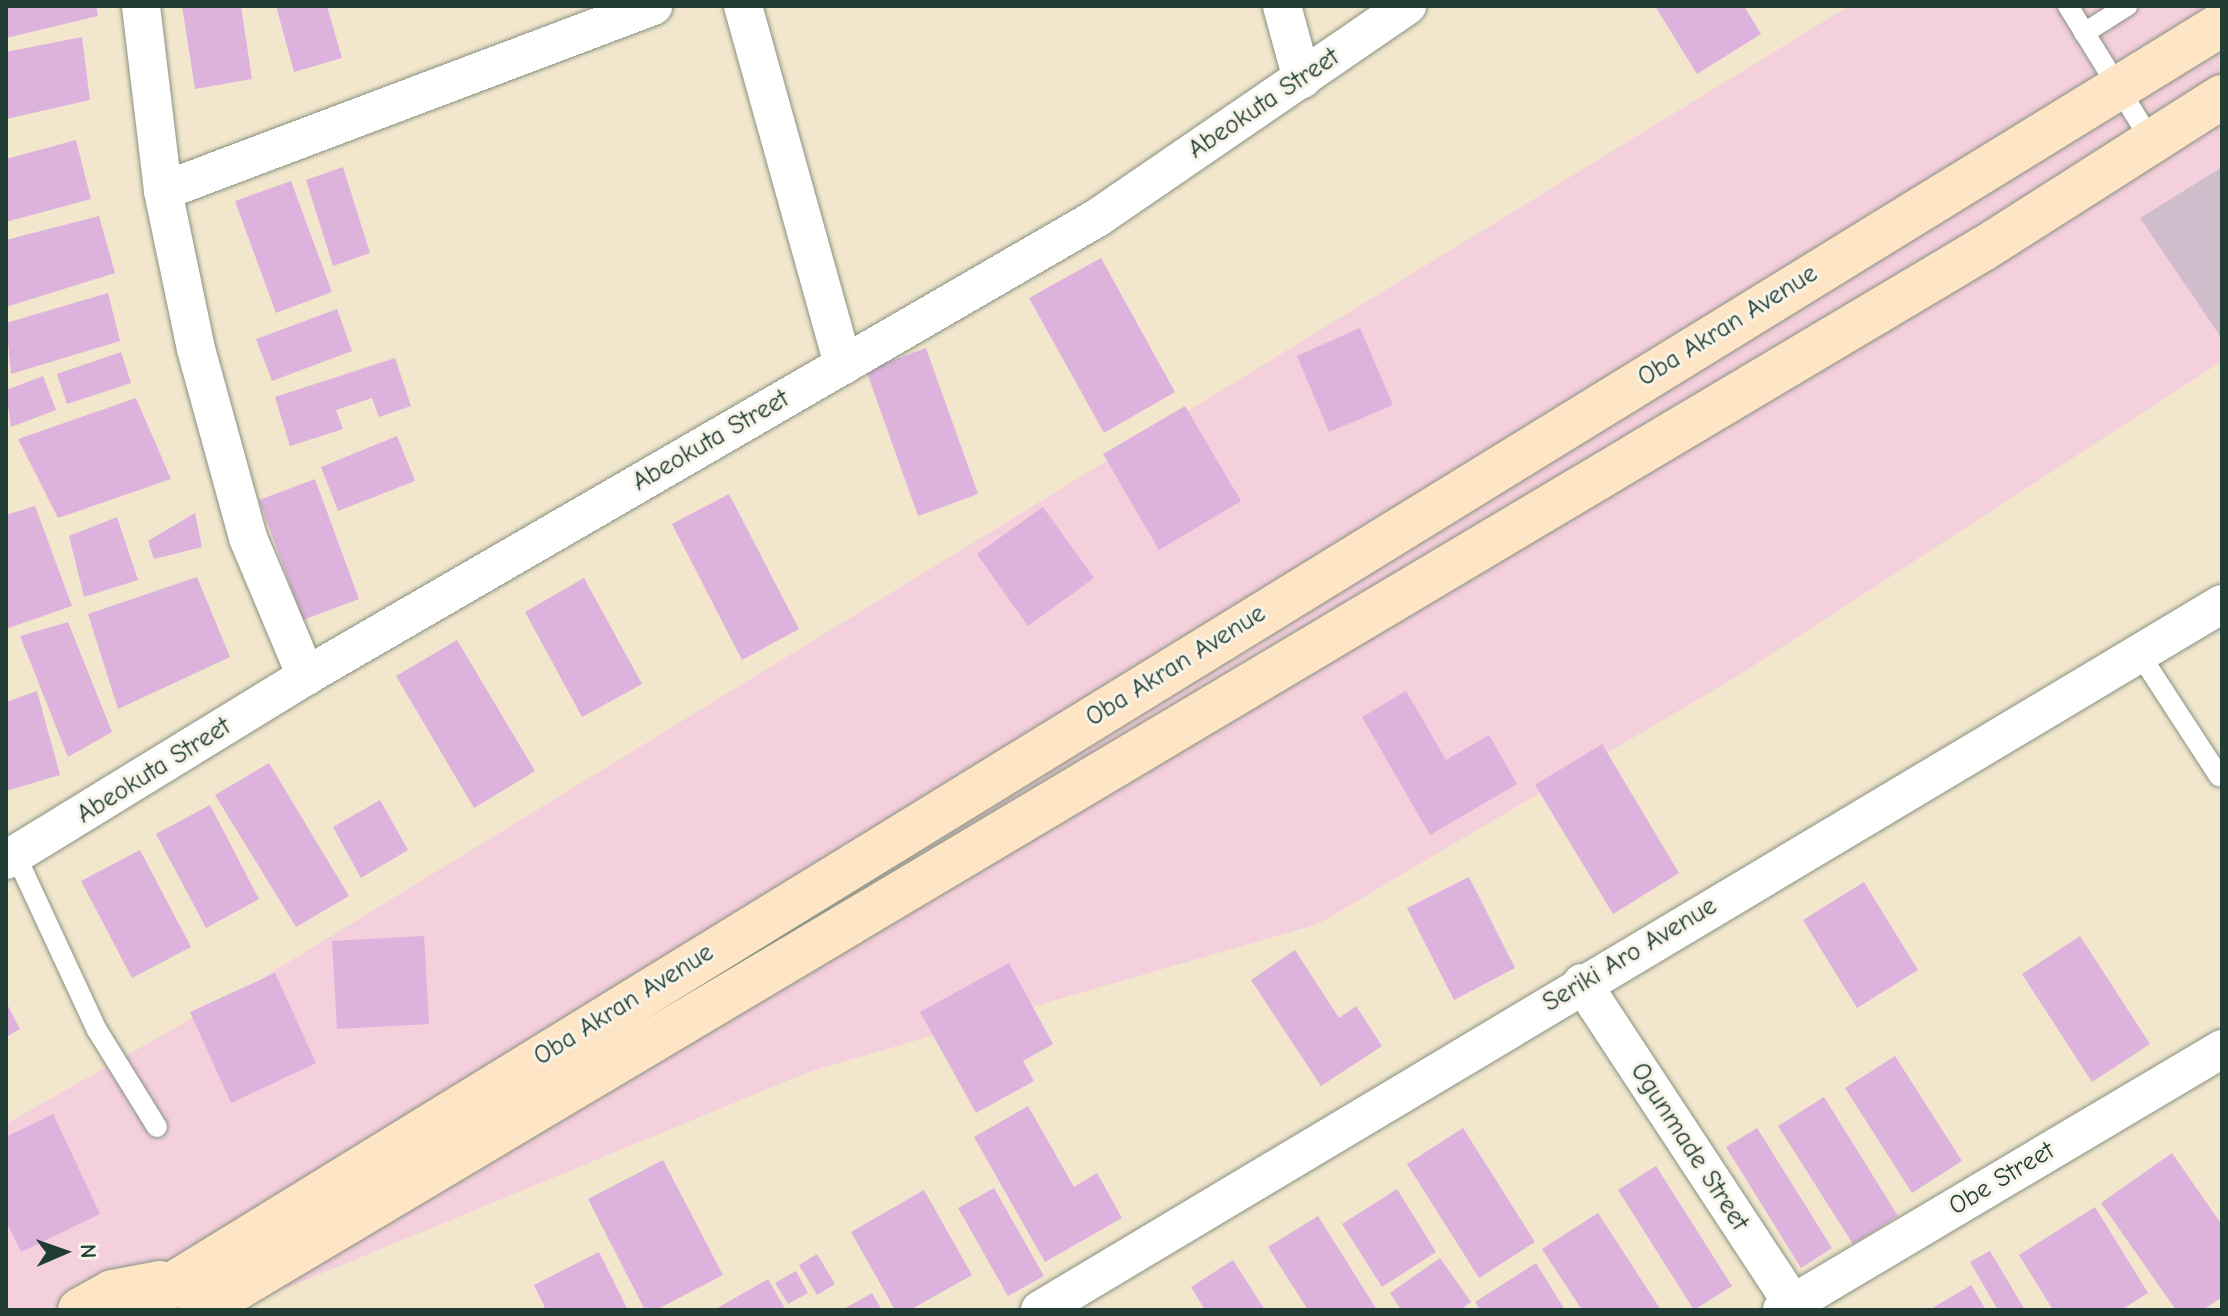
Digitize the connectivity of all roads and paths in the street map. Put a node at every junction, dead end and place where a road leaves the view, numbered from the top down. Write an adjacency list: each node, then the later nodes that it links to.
1 (141, 6): 14 (street)
2 (653, 6): 14 (street)
3 (743, 6): 15 (street)
4 (1282, 6): 10 (street)
5 (1407, 6): 10 (street, Abeokuta Street)
6 (2068, 6): 9 (lane)
7 (2127, 6): 9 (lane)
8 (2222, 24): 11 (main road, Oba Akran Avenue)
9 (2084, 33): 11 (lane)
10 (1302, 79): 15 (street, Abeokuta Street)
11 (2117, 89): 13 (lane); 24 (main road, Oba Akran Avenue)
12 (2222, 97): 13 (main road, Oba Akran Avenue)
13 (2152, 142): 24 (main road, Oba Akran Avenue)
14 (163, 191): 18 (street)
15 (843, 365): 18 (street, Abeokuta Street)
16 (2222, 604): 17 (street, Seriki Aro Avenue)
17 (2139, 653): 19 (lane); 21 (street, Seriki Aro Avenue)
18 (306, 676): 20 (street, Abeokuta Street)
19 (2219, 776)
20 (12, 859): 23 (lane)
21 (1582, 983): 25 (street, Ogunmade Street); 28 (street, Seriki Aro Avenue)
22 (2222, 1049): 25 (street, Obe Street)
23 (157, 1127)
24 (204, 1298): 26 (main road); 27 (main road, Oba Akran Avenue)
25 (1790, 1308)
26 (80, 1310)
27 (131, 1310)
28 (1040, 1310)

